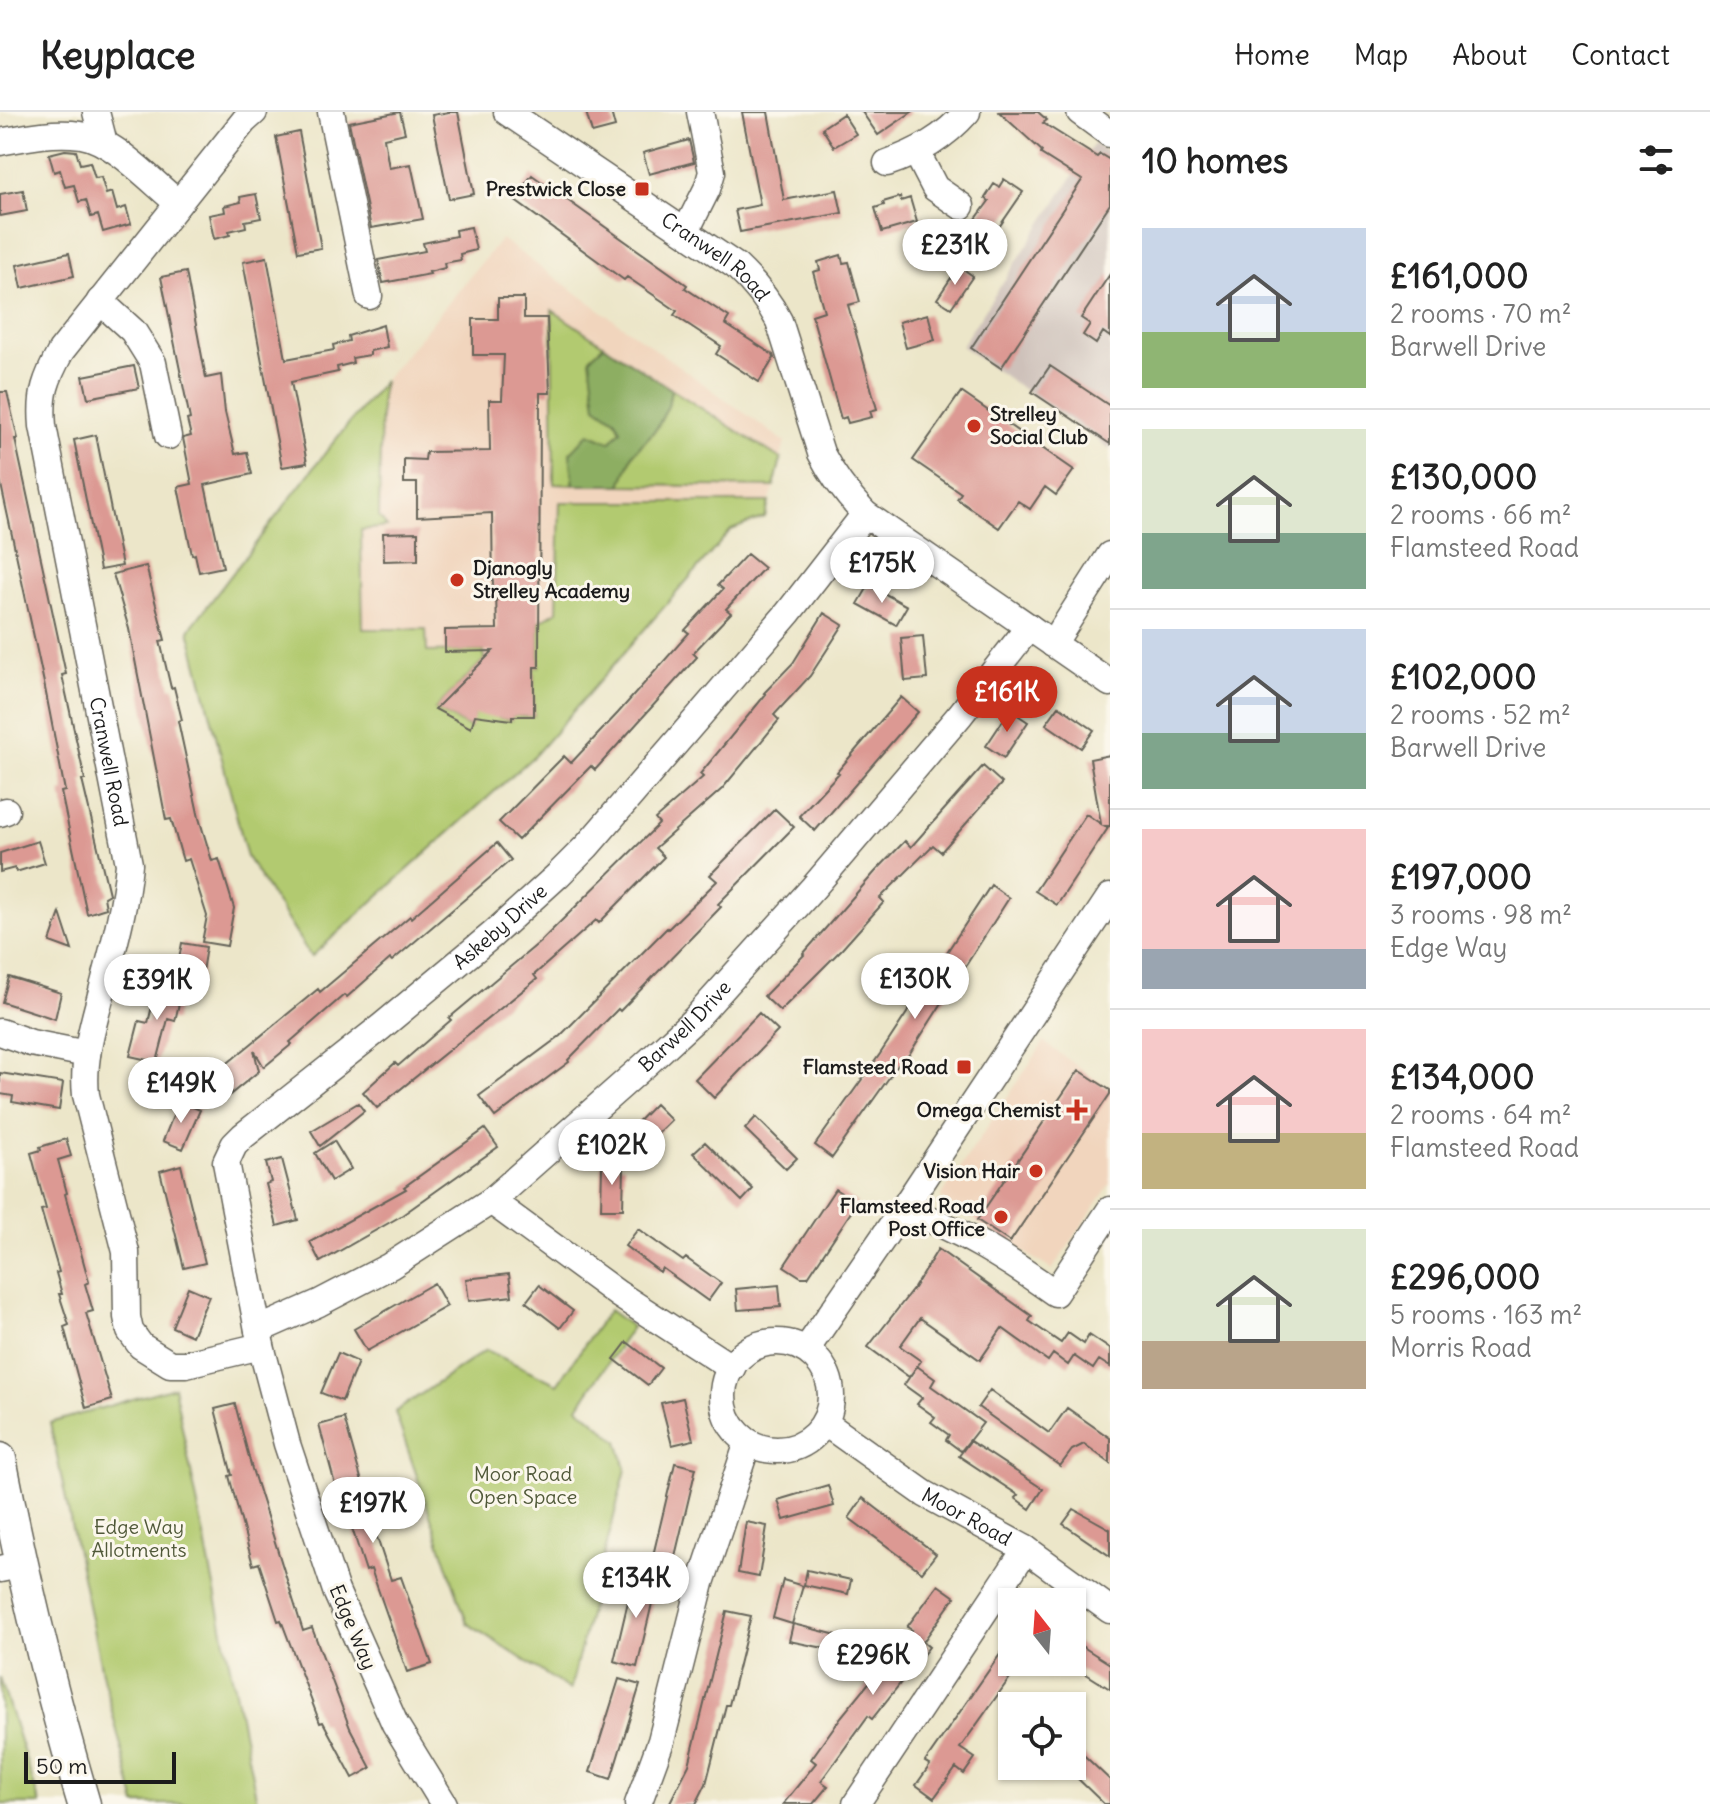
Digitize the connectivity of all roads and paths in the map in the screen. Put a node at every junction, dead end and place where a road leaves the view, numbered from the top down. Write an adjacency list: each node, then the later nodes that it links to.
1 (96, 112): 10 (street)
2 (254, 112): 13 (street, Cranwell Road)
3 (331, 112): 16 (street)
4 (507, 112): 15 (street, Cranwell Road)
5 (700, 112): 15 (street)
6 (967, 112): 11 (street)
7 (1080, 112): 8 (street)
8 (1110, 134)
9 (0, 142): 10 (street)
10 (104, 143): 13 (street)
11 (917, 153): 12 (street); 14 (street)
12 (887, 163)
13 (178, 203): 17 (street, Cranwell Road)
14 (961, 206)
15 (686, 231): 19 (street, Cranwell Road)
16 (369, 296)
17 (100, 301): 18 (street); 26 (street, Cranwell Road)
18 (168, 436)
19 (865, 514): 21 (street, Cranwell Road); 30 (street, Askeby Drive)
20 (1110, 555): 22 (street)
21 (1029, 627): 22 (street, Cranwell Road); 27 (street, Barwell Drive)
22 (1053, 644): 23 (street, Cranwell Road)
23 (1110, 683)
24 (1110, 897): 28 (street)
25 (0, 1032): 26 (street)
26 (87, 1054): 30 (street, Cranwell Road)
27 (491, 1201): 30 (street, Barwell Drive); 32 (street)
28 (903, 1209): 29 (street); 31 (street)
29 (1110, 1210)
30 (260, 1338): 40 (street, Edge Way)
31 (806, 1350): 32 (street); 33 (street)
32 (732, 1368): 34 (street)
33 (825, 1423): 34 (street); 36 (street, Moor Road)
34 (748, 1442): 41 (street)
35 (0, 1459): 37 (main road)
36 (1026, 1549): 38 (street, Moor Road); 42 (street)
37 (10, 1567): 39 (main road)
38 (1110, 1610)
39 (84, 1804)
40 (444, 1804)
41 (638, 1804)
42 (856, 1804)

